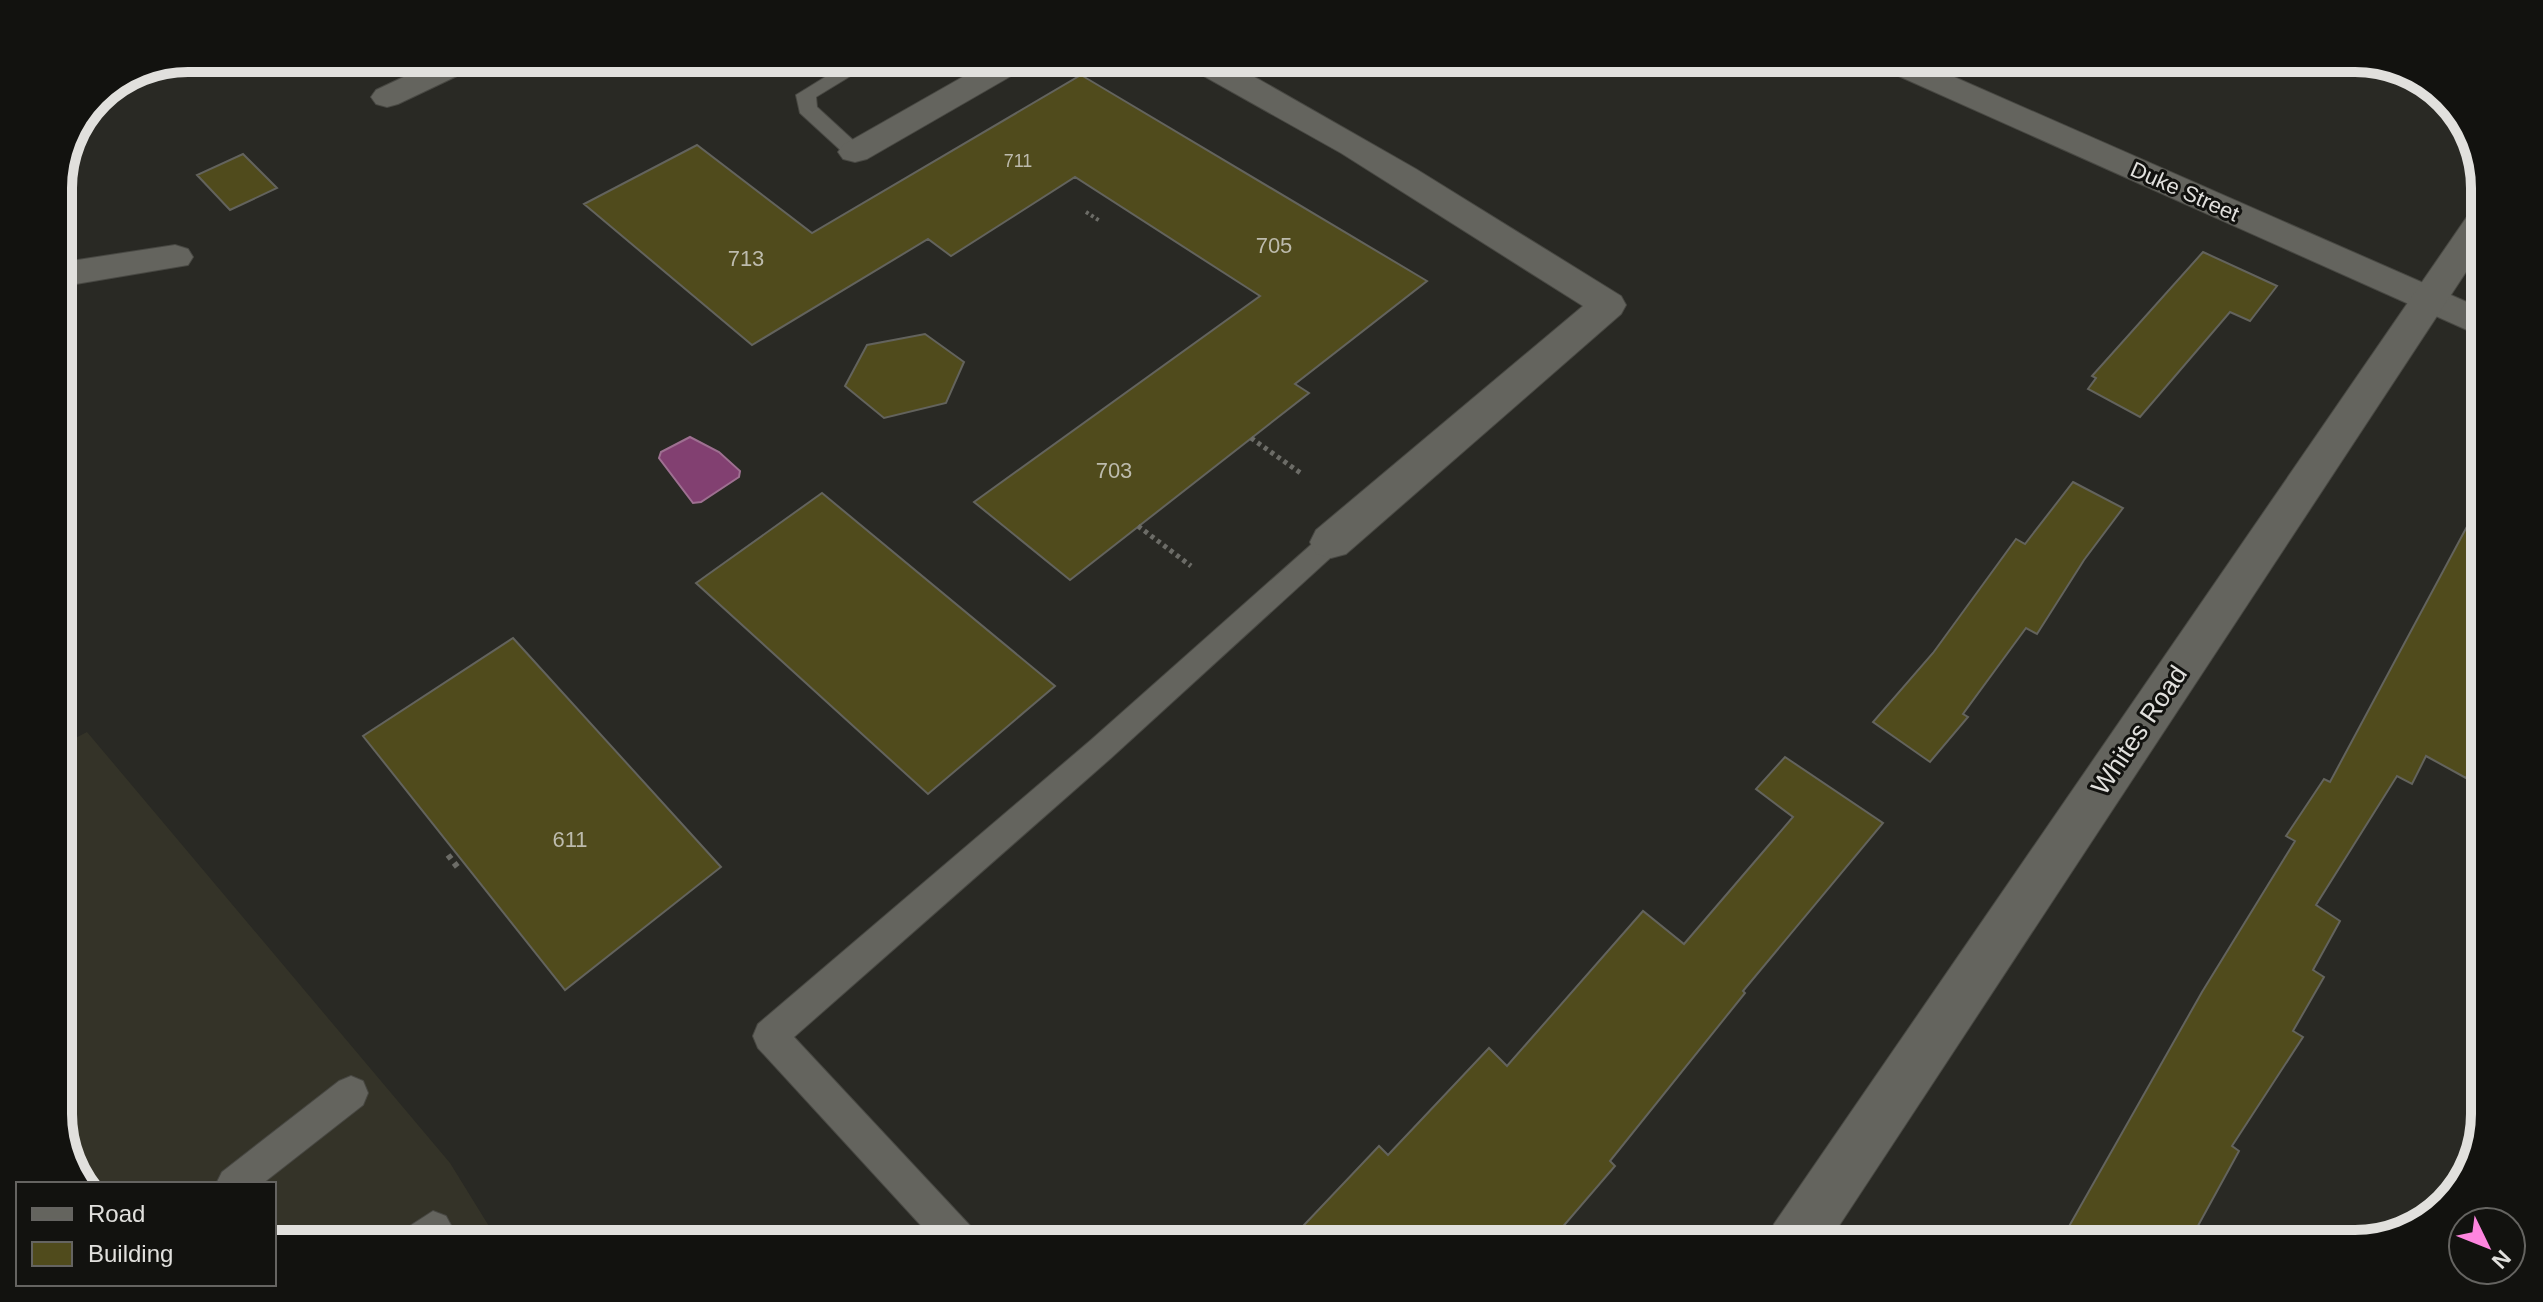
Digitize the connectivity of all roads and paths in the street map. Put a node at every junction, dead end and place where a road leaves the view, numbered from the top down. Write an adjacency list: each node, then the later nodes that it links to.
1 (440, 72): 6 (street)
2 (846, 72): 7 (lane)
3 (995, 72): 7 (street)
4 (1222, 72): 18 (street)
5 (1917, 72): 13 (street, Duke Street)
6 (387, 97)
7 (855, 152)
8 (1086, 212): 9 (path)
9 (1100, 221)
10 (2471, 236): 13 (street, Whites Road)
11 (175, 257): 12 (street)
12 (72, 273)
13 (2428, 298): 14 (street, Duke Street); 25 (street, Whites Road)
14 (2471, 318)
15 (1251, 438): 16 (path)
16 (1302, 474)
17 (1138, 526): 19 (path)
18 (1331, 542): 24 (lane)
19 (1191, 566)
20 (448, 855): 21 (path)
21 (459, 869)
22 (351, 1093): 23 (lane)
23 (237, 1182)
24 (949, 1230)
25 (1803, 1230)

